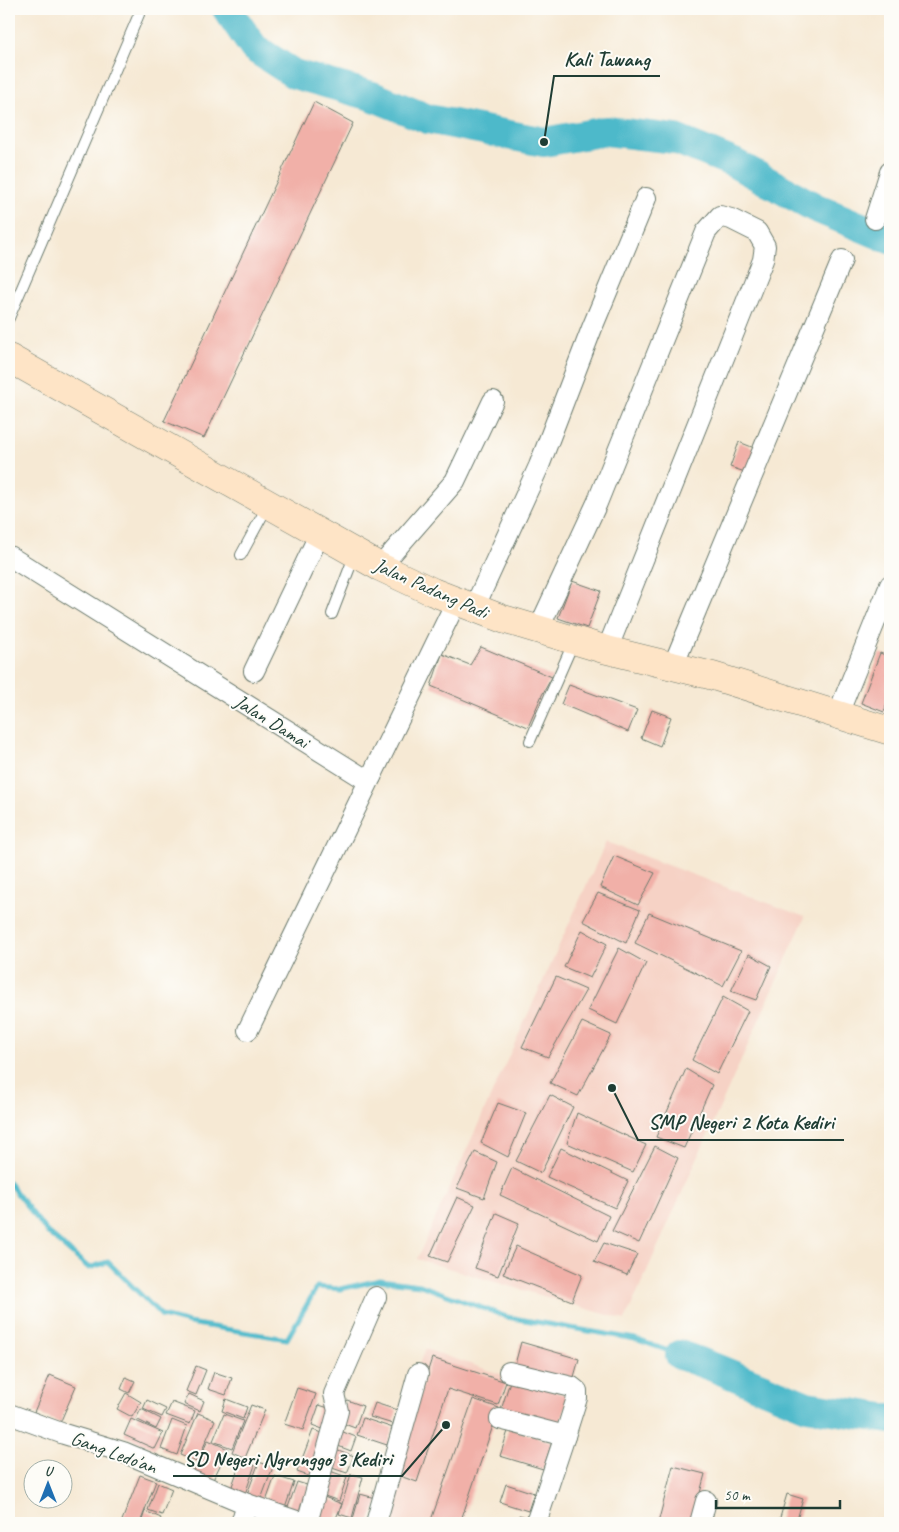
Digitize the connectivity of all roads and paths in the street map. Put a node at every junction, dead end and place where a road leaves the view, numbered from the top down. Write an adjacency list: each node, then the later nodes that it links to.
1 (140, 12): 6 (lane)
2 (890, 172): 4 (street)
3 (646, 198): 16 (street)
4 (875, 219)
5 (842, 260): 21 (street)
6 (9, 318)
7 (9, 358): 9 (main road, Jalan Padang Padi)
8 (493, 401): 14 (street)
9 (269, 504): 10 (main road, Jalan Padang Padi); 12 (lane)
10 (320, 533): 11 (main road, Jalan Padang Padi); 22 (street)
11 (355, 553): 14 (main road, Jalan Padang Padi); 17 (lane)
12 (241, 555)
13 (9, 556): 26 (street, Jalan Damai)
14 (380, 568): 16 (main road, Jalan Padang Padi)
15 (890, 585): 23 (street)
16 (465, 605): 18 (main road, Jalan Padang Padi); 26 (street)
17 (332, 614)
18 (538, 630): 19 (main road, Jalan Padang Padi); 20 (street)
19 (574, 640): 20 (main road, Jalan Padang Padi); 25 (lane)
20 (607, 650): 21 (main road, Jalan Padang Padi)
21 (673, 666): 23 (main road, Jalan Padang Padi)
22 (254, 671)
23 (838, 714): 24 (main road, Jalan Padang Padi)
24 (890, 731)
25 (530, 741)
26 (372, 777): 27 (street)
27 (248, 1030)
28 (376, 1297): 38 (street)
29 (509, 1372): 33 (street)
30 (418, 1374): 39 (street)
31 (9, 1414): 35 (street, Gang Ledo'an)
32 (500, 1419): 33 (street)
33 (565, 1436): 40 (street)
34 (706, 1501): 41 (street)
35 (247, 1504): 36 (street); 37 (street, Gang Ledo'an)
36 (241, 1523)
37 (302, 1523)
38 (307, 1523)
39 (376, 1523)
40 (536, 1523)
41 (700, 1523)

